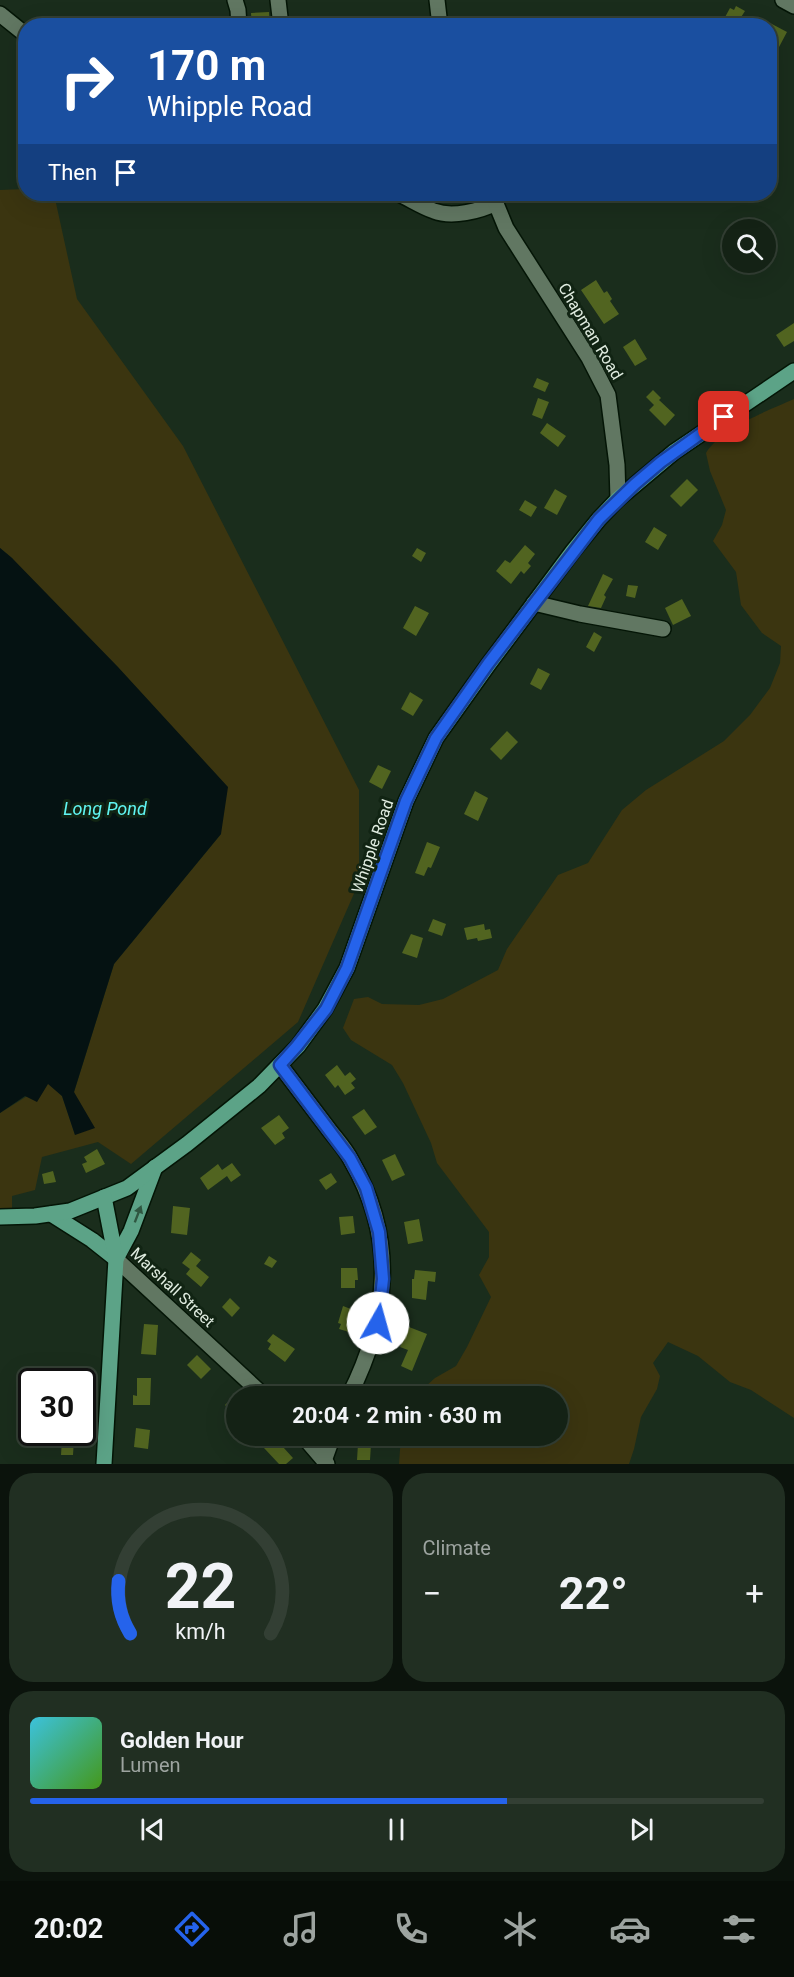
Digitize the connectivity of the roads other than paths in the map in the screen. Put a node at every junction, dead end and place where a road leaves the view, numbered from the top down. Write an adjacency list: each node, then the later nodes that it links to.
1 (235, 0): 7 (street)
2 (278, 0): 8 (street)
3 (437, 0): 9 (street)
4 (783, 0): 5 (street)
5 (794, 6)
6 (0, 14): 10 (street)
7 (238, 18)
8 (280, 18)
9 (439, 18)
10 (18, 29)
11 (413, 201): 12 (street)
12 (490, 201)
13 (495, 201): 15 (street, Chapman Road)
14 (794, 371): 15 (main road, Whipple Road)
15 (618, 500): 16 (main road, Whipple Road)
16 (534, 603): 17 (street); 18 (main road, Whipple Road)
17 (663, 629)
18 (280, 1065): 19 (main road, Whipple Road); 25 (street)
19 (155, 1167): 20 (main road, Whipple Road); 23 (main road, one-way to 19)
20 (104, 1197): 21 (main road, Whipple Road); 23 (main road)
21 (51, 1214): 22 (main road, Whipple Road); 23 (main road, Marshall Street)
22 (0, 1217)
23 (116, 1259): 24 (street, Marshall Street); 29 (main road)
24 (253, 1386)
25 (354, 1386)
26 (312, 1446): 28 (street)
27 (330, 1446): 28 (street)
28 (326, 1463)
29 (104, 1464)

